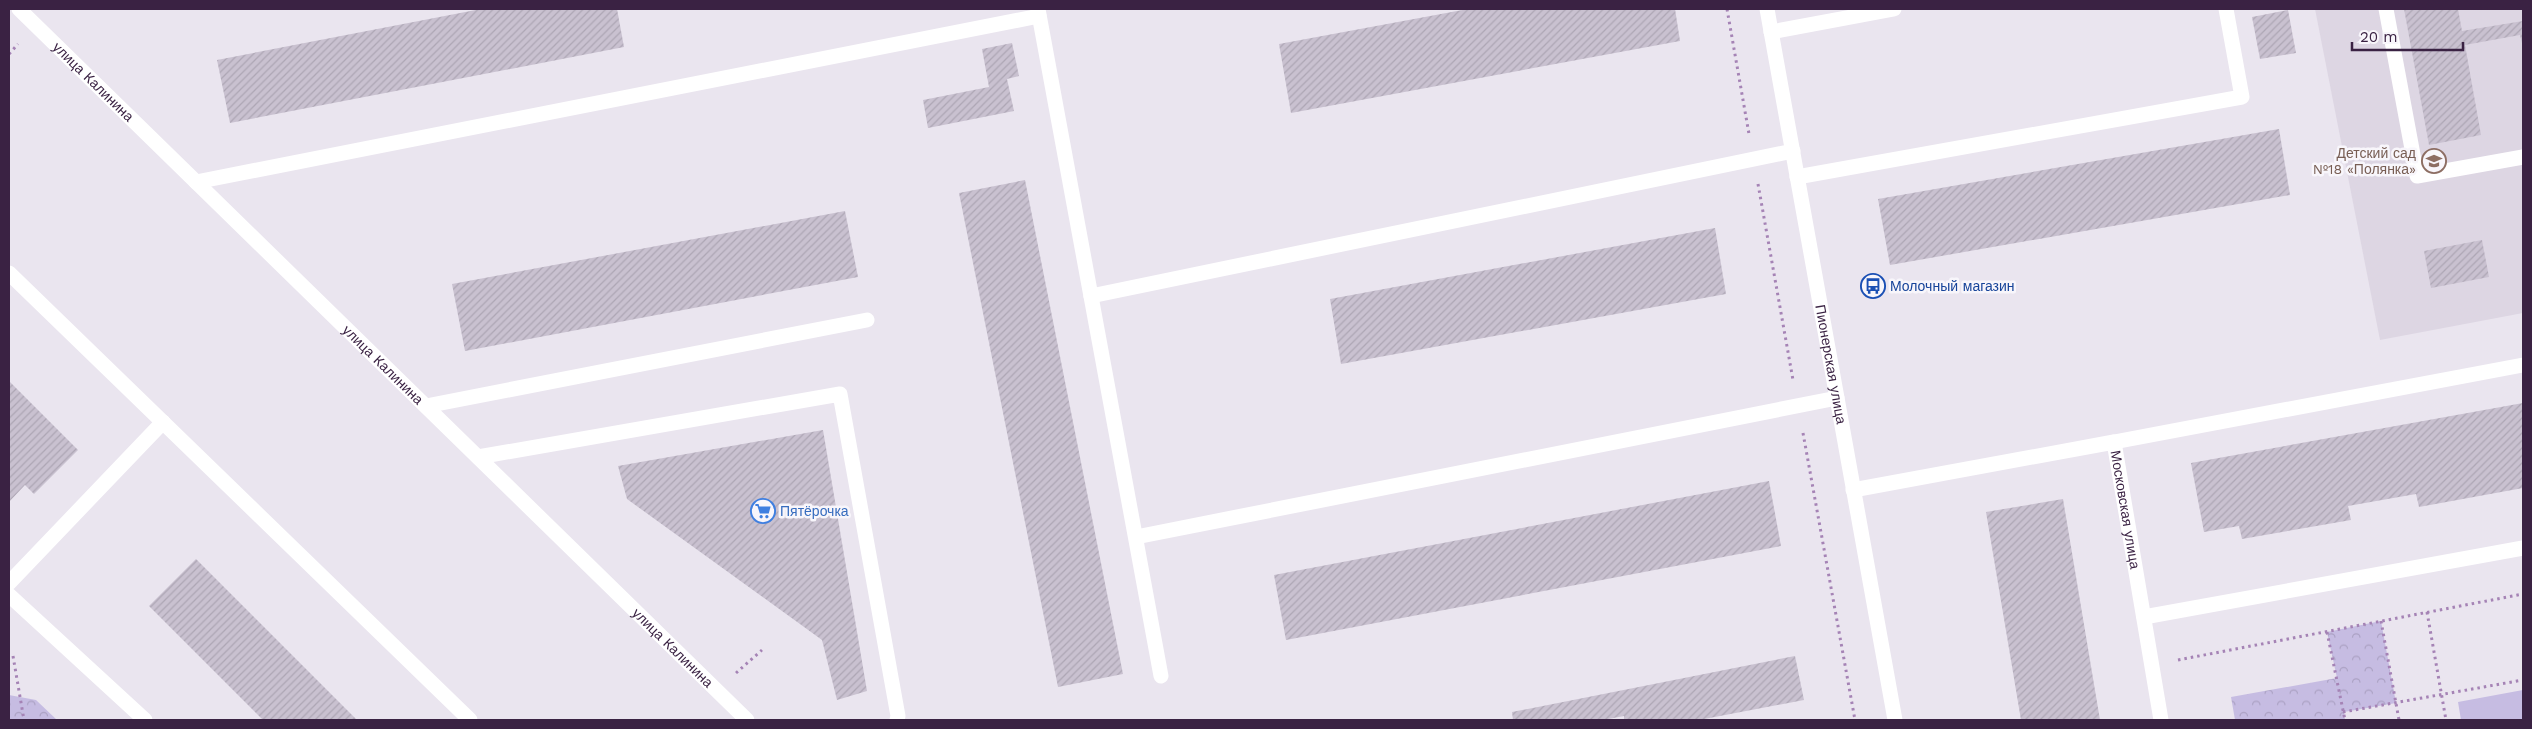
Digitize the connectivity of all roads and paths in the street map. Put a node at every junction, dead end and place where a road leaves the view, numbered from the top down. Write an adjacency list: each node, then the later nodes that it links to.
1 (19, 9): 13 (street, улица Калинина)
2 (1727, 9): 11 (path)
3 (1767, 9): 8 (street, Пионерская улица)
4 (1894, 9): 8 (street)
5 (2226, 9): 12 (street)
6 (2386, 9): 10 (street)
7 (1038, 12): 13 (street); 15 (street)
8 (1771, 32): 9 (street, Пионерская улица)
9 (1792, 151): 11 (street); 12 (street, Пионерская улица)
10 (2523, 157)
11 (1754, 159): 15 (street); 20 (path)
12 (1797, 176): 18 (street, Пионерская улица)
13 (196, 182): 19 (street, улица Калинина)
14 (9, 273): 21 (street)
15 (1092, 296): 25 (street)
16 (867, 320): 19 (street)
17 (2523, 365): 22 (street)
18 (1837, 398): 20 (street); 24 (street, Пионерская улица)
19 (426, 406): 23 (street, улица Калинина)
20 (1798, 406): 25 (street); 46 (path)
21 (163, 422): 27 (street); 43 (street)
22 (2114, 442): 24 (street, Московская улица); 31 (street, Московская улица)
23 (478, 457): 44 (street, улица Калинина); 45 (street)
24 (1854, 490): 47 (street, Пионерская улица)
25 (1136, 537): 36 (street)
26 (2523, 548): 31 (street)
27 (9, 584)
28 (2523, 594): 30 (path)
29 (9, 595): 42 (street)
30 (2426, 612): 32 (path); 38 (path)
31 (2144, 617): 35 (street, Московская улица)
32 (2380, 621): 33 (path); 39 (path)
33 (2327, 632): 35 (path); 40 (path)
34 (13, 656): 41 (path)
35 (2152, 666): 48 (street, Московская улица)
36 (1162, 676)
37 (2523, 680): 38 (path)
38 (2442, 694): 39 (path); 51 (path)
39 (2396, 703): 40 (path); 50 (path)
40 (2343, 712): 49 (path)
41 (24, 720)
42 (145, 720)
43 (470, 720)
44 (747, 720)
45 (897, 720)
46 (1855, 720)
47 (1895, 720)
48 (2161, 720)
49 (2345, 720)
50 (2399, 720)
51 (2446, 720)

